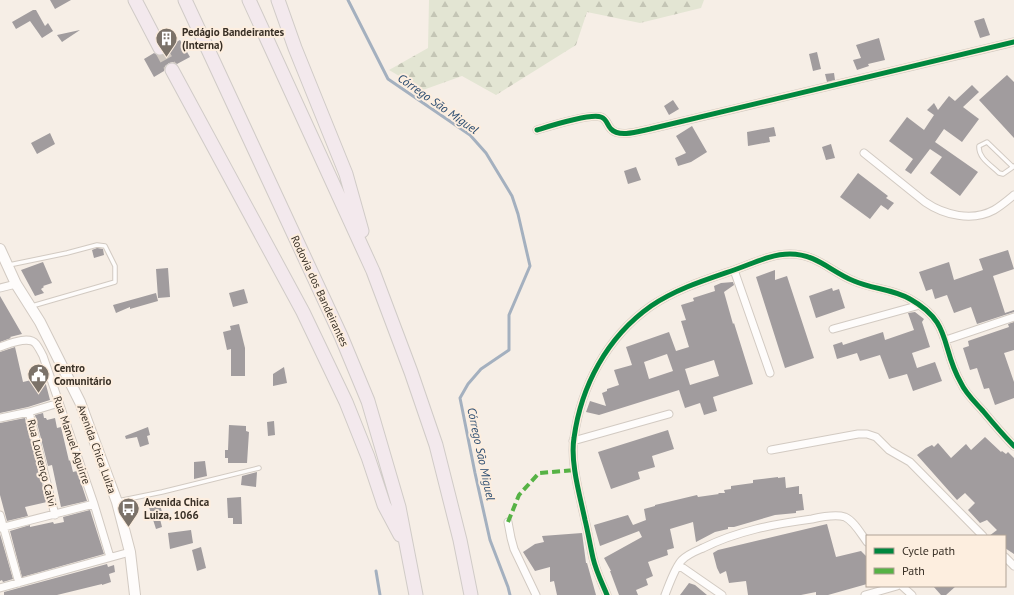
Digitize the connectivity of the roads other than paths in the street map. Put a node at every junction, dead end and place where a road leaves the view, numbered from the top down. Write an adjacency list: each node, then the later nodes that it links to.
1 (134, 0): 6 (highway)
2 (186, 0): 41 (highway, Rodovia dos Bandeirantes)
3 (249, 0): 15 (highway)
4 (278, 0): 15 (highway)
5 (1014, 42): 8 (street)
6 (160, 48)
7 (172, 70): 41 (highway)
8 (537, 130)
9 (864, 153): 11 (street)
10 (1014, 167): 10 (lane)
11 (1014, 195)
12 (0, 249): 13 (main road, Avenida Chica Luiza)
13 (8, 265): 16 (main road, Avenida Chica Luiza); 19 (lane)
14 (734, 270): 18 (street); 24 (street); 29 (street)
15 (373, 271): 53 (highway)
16 (16, 284): 17 (street); 19 (main road, Avenida Chica Luiza)
17 (0, 288)
18 (920, 305): 21 (street); 22 (street)
19 (31, 306): 33 (main road, Avenida Chica Luiza)
20 (1014, 317): 22 (street)
21 (833, 329)
22 (946, 340): 30 (street)
23 (0, 347): 25 (street, Rua Manuel Aguirre)
24 (770, 373)
25 (59, 403): 26 (street); 34 (street, Rua Manuel Aguirre)
26 (29, 412): 28 (street); 36 (street, Rua Lourenço Calvi)
27 (669, 414): 29 (street)
28 (0, 418)
29 (573, 441): 55 (street)
30 (1014, 446)
31 (771, 450): 39 (street)
32 (259, 468): 33 (lane)
33 (117, 502): 42 (main road, Avenida Chica Luiza)
34 (94, 504): 36 (street); 43 (street, Rua Manuel Aguirre)
35 (0, 515): 38 (street)
36 (55, 515): 38 (street)
37 (508, 522): 54 (street)
38 (2, 528): 47 (street)
39 (982, 535)
40 (866, 541): 46 (street)
41 (407, 549): 52 (highway, Rodovia dos Bandeirantes)
42 (130, 552): 43 (street); 51 (main road, Avenida Chica Luiza)
43 (110, 557): 47 (street)
44 (1006, 558): 45 (street)
45 (1014, 565)
46 (678, 566): 56 (street); 57 (street)
47 (19, 583): 50 (street)
48 (893, 587): 58 (street)
49 (903, 587): 59 (street)
50 (0, 588)
51 (135, 595)
52 (416, 595)
53 (471, 595)
54 (536, 595)
55 (607, 595)
56 (665, 595)
57 (722, 595)
58 (865, 595)
59 (912, 595)

